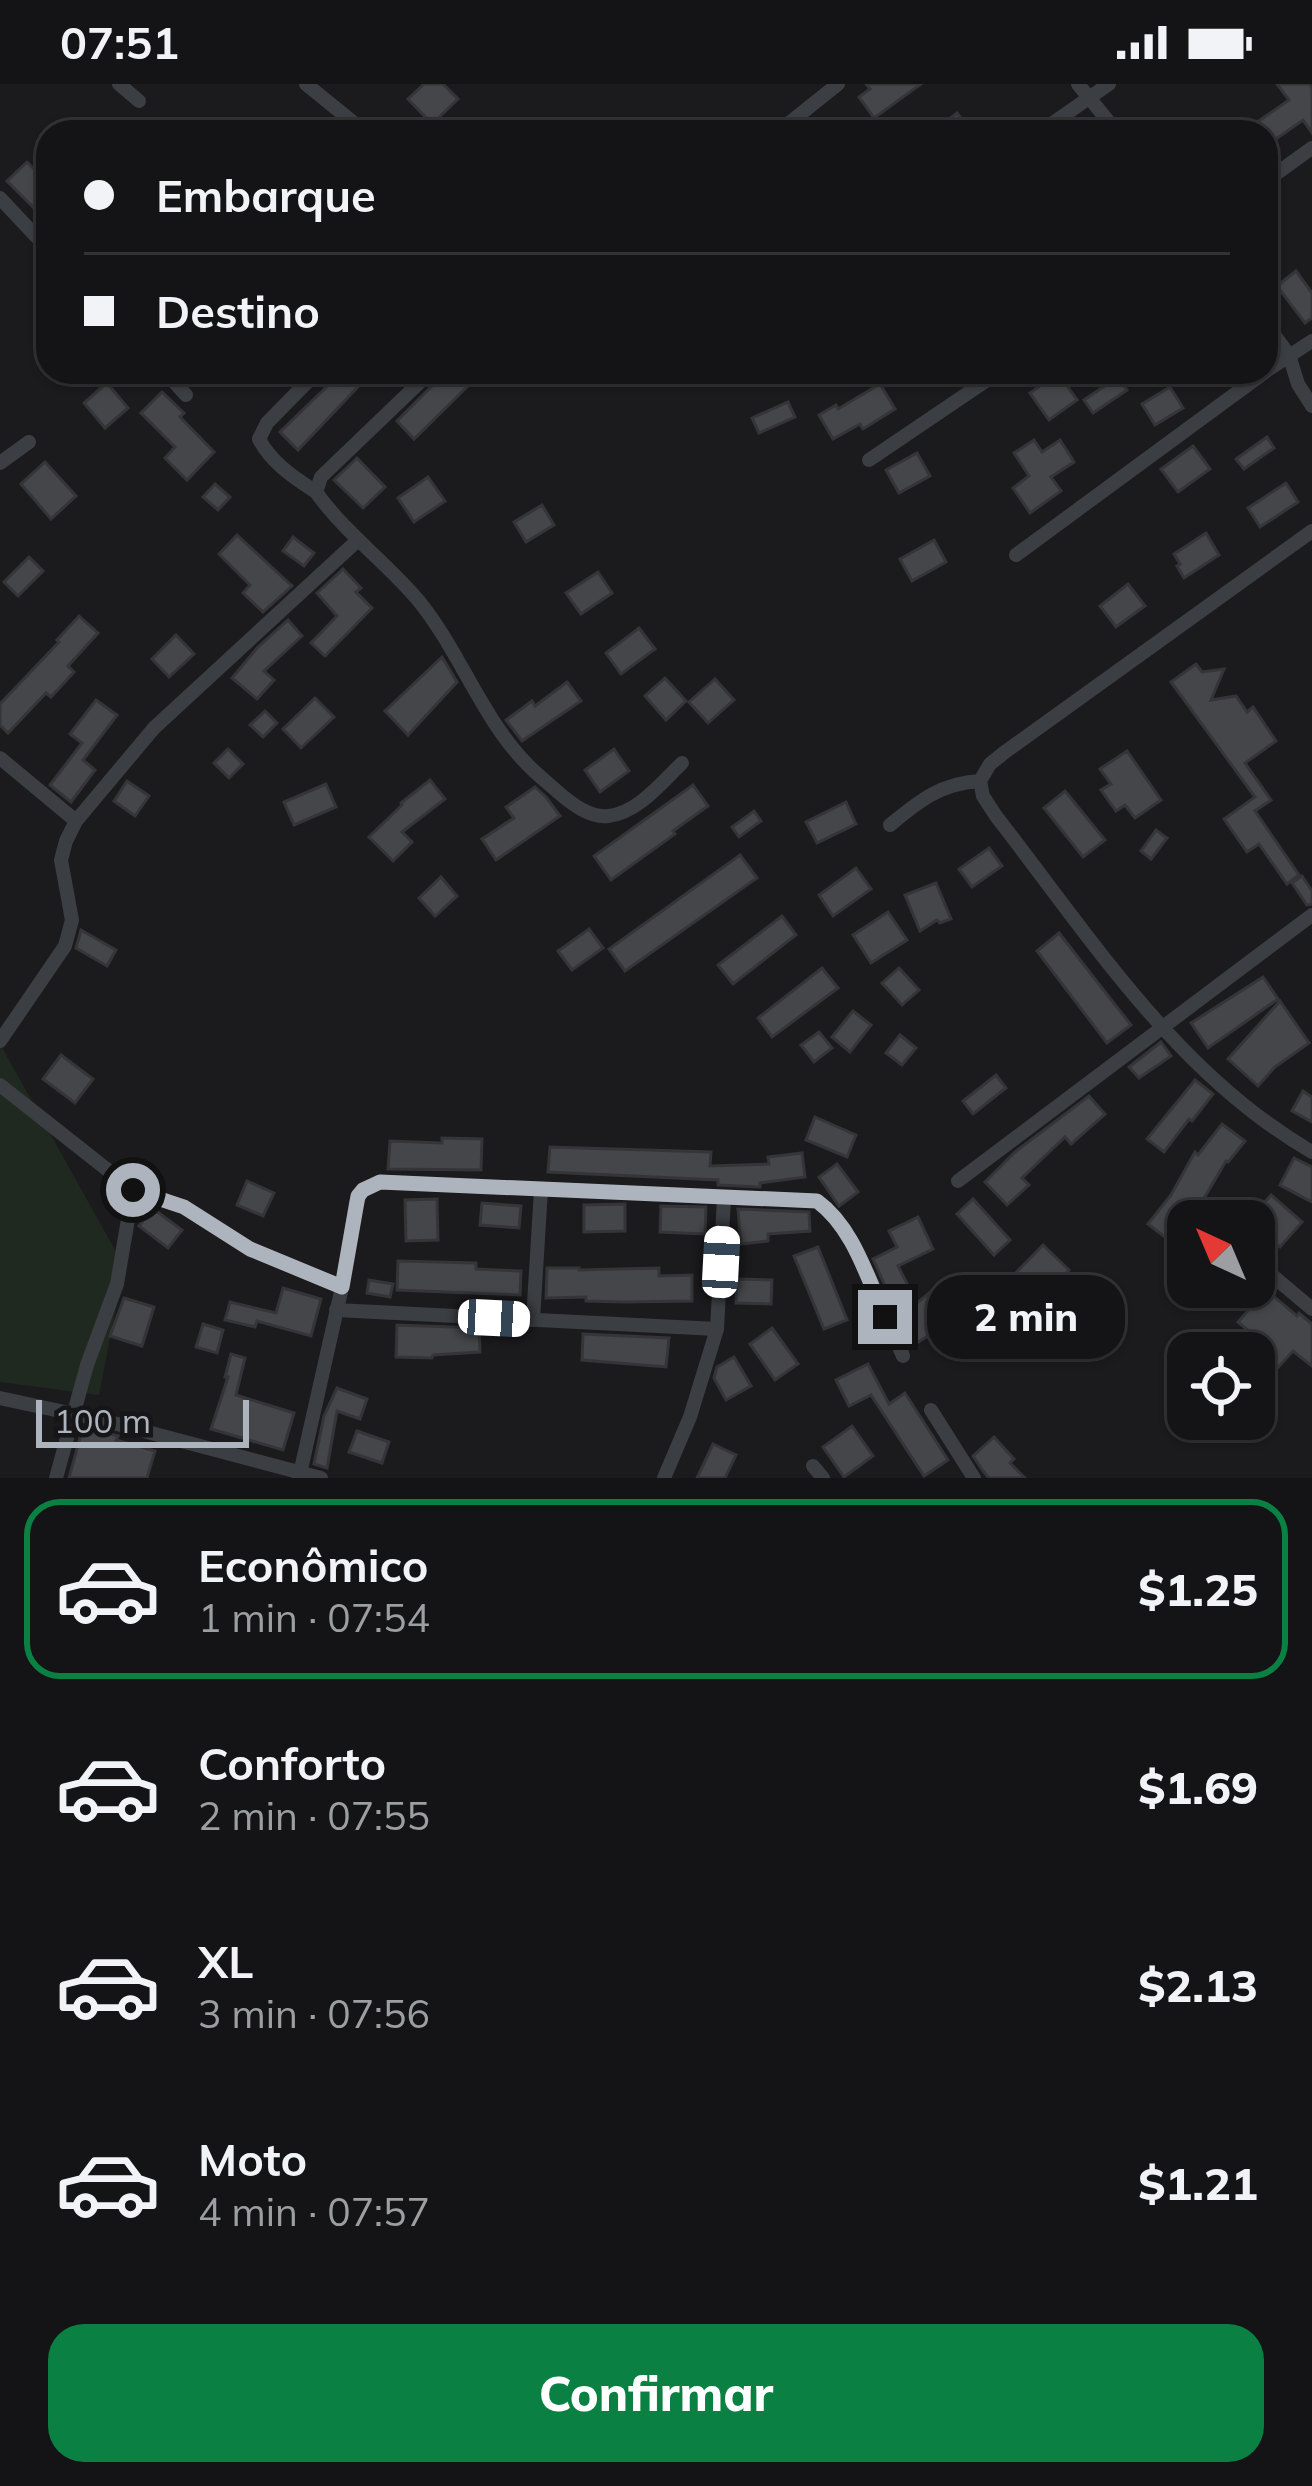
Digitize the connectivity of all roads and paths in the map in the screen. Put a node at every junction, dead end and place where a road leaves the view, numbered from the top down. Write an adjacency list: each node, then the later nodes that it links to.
1 (119, 84): 7 (street)
2 (306, 84): 8 (street)
3 (838, 84): 9 (street)
4 (1078, 84): 6 (street)
5 (1109, 84): 6 (street)
6 (1090, 97): 10 (street); 11 (street)
7 (140, 101)
8 (350, 120)
9 (793, 120)
10 (1057, 120)
11 (1108, 120)
12 (1312, 148): 13 (street)
13 (1278, 172)
14 (0, 198): 15 (street)
15 (36, 236)
16 (1278, 340): 18 (street)
17 (1312, 341): 18 (street)
18 (1289, 355): 19 (street); 26 (street)
19 (1278, 363)
20 (176, 384): 25 (street)
21 (305, 384): 30 (street)
22 (418, 384): 30 (street)
23 (981, 384): 28 (street)
24 (1250, 384): 33 (street)
25 (186, 395)
26 (1312, 406)
27 (29, 442): 29 (street)
28 (869, 460)
29 (0, 464)
30 (316, 493): 32 (street)
31 (1312, 531): 36 (street)
32 (358, 540): 35 (street); 37 (street)
33 (1016, 555)
34 (0, 758): 37 (street)
35 (682, 763)
36 (980, 782): 38 (street); 40 (street)
37 (76, 821): 41 (street)
38 (890, 826)
39 (1312, 915): 40 (street)
40 (1163, 1030): 43 (street); 44 (street)
41 (0, 1042)
42 (0, 1085): 45 (street)
43 (1312, 1152)
44 (958, 1181)
45 (133, 1190): 49 (street); 57 (street)
46 (542, 1190): 47 (street); 49 (street); 52 (street)
47 (724, 1198): 53 (street); 54 (street)
48 (1275, 1278): 50 (street)
49 (342, 1287): 51 (street)
50 (1312, 1309)
51 (336, 1310): 52 (street); 58 (street)
52 (533, 1319): 53 (street)
53 (717, 1329): 61 (street)
54 (902, 1356)
55 (0, 1398): 57 (street)
56 (931, 1410): 62 (street)
57 (73, 1413): 58 (street); 59 (street)
58 (300, 1475): 60 (street)
59 (56, 1478)
60 (321, 1478)
61 (664, 1478)
62 (974, 1478)

